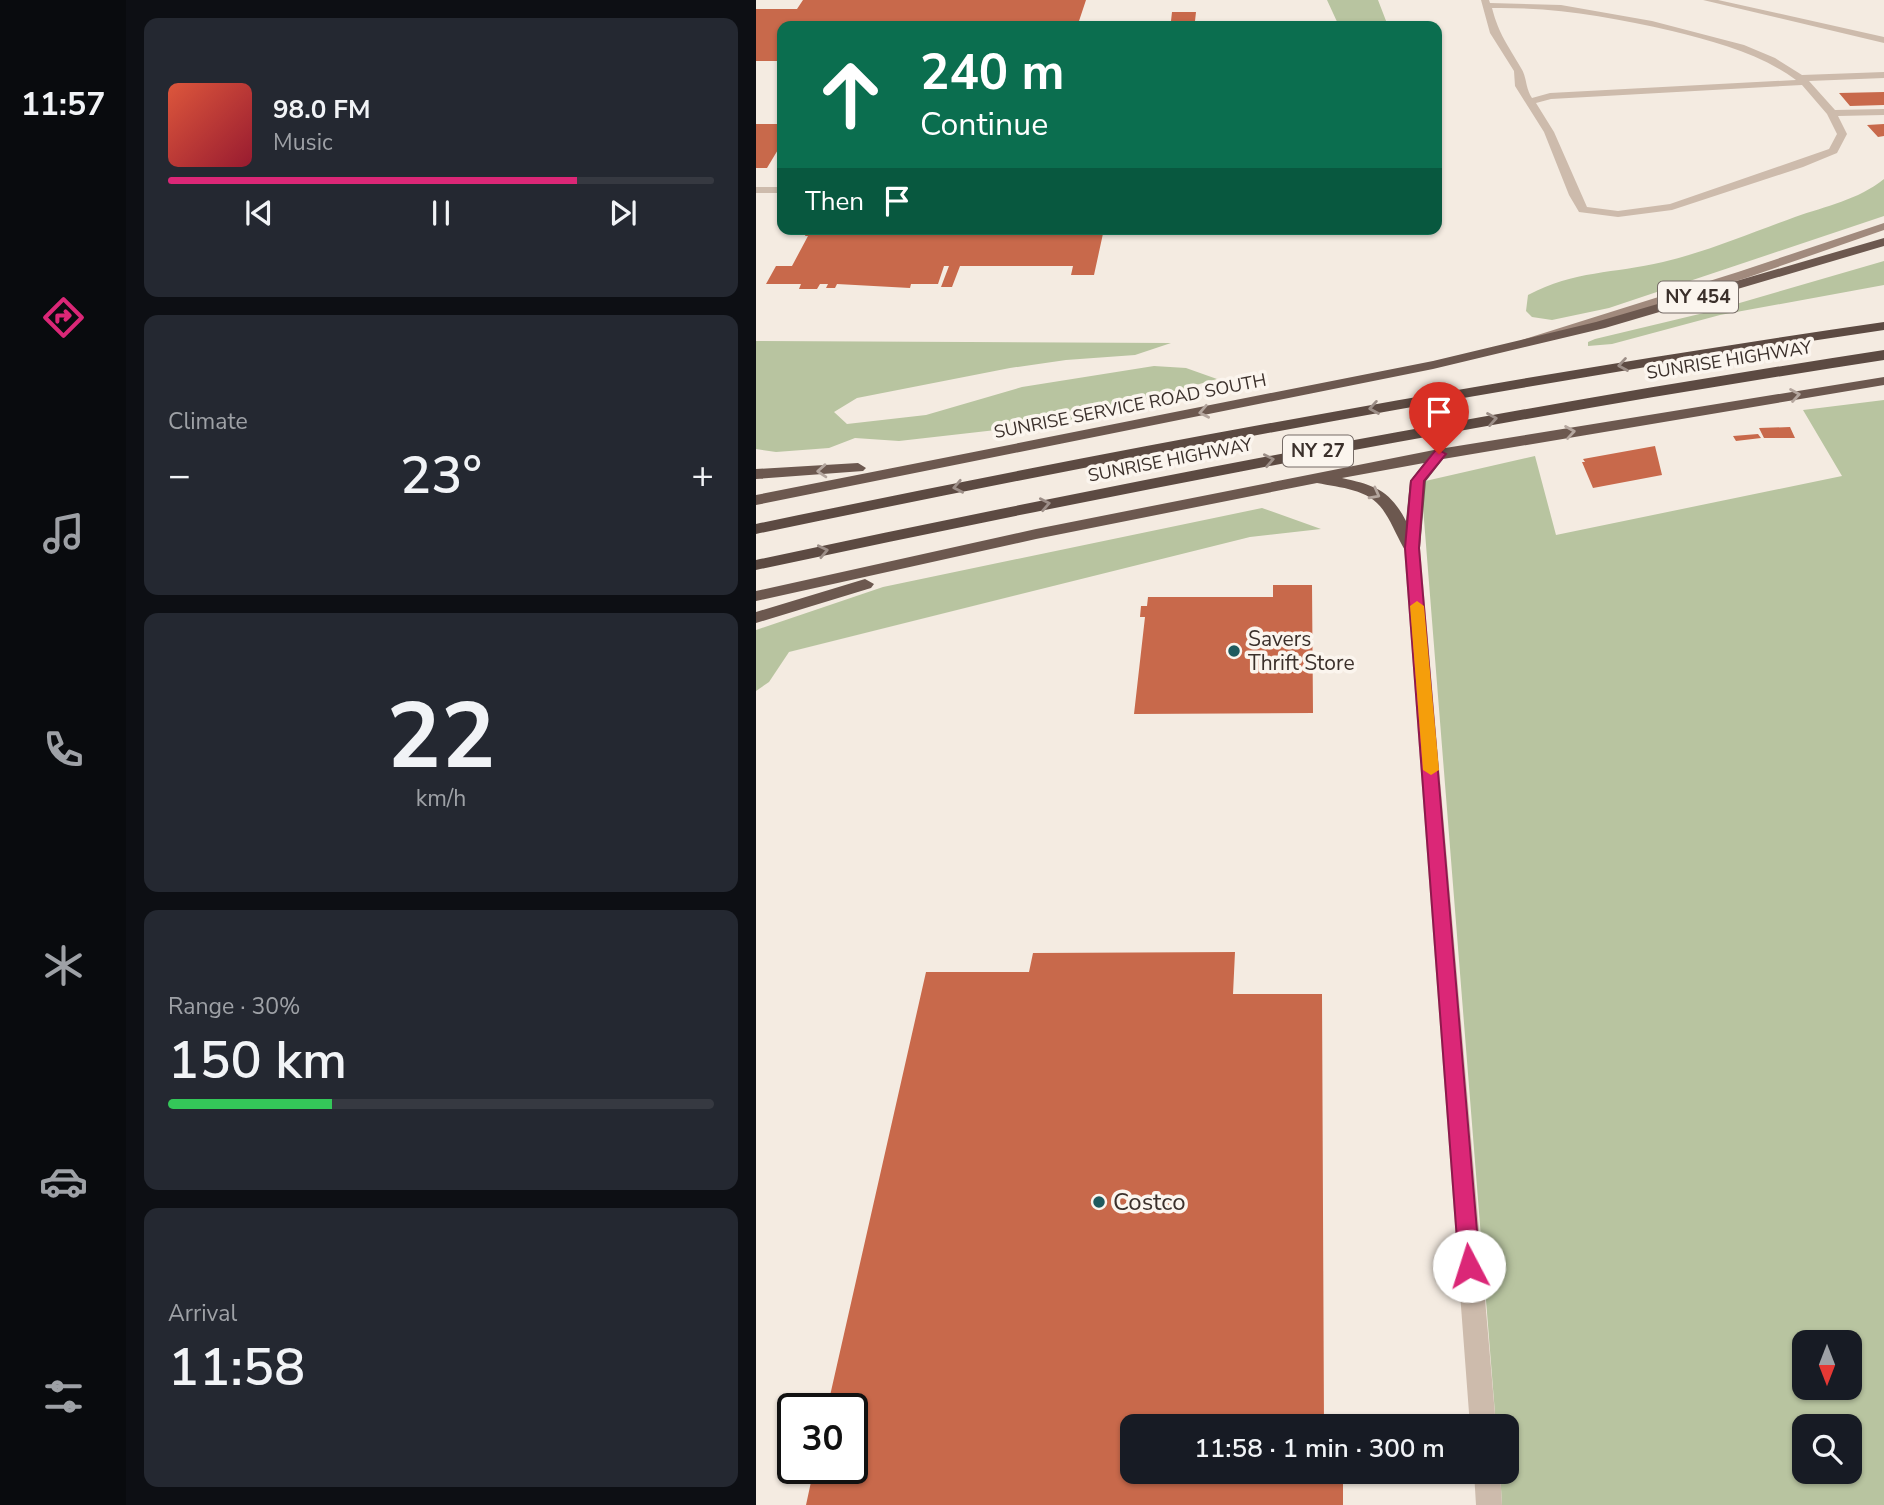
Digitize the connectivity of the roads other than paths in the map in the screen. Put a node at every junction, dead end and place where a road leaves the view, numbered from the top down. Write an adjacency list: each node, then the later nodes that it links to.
1 (1707, 0): 3 (street)
2 (1486, 3): 5 (street); 7 (street)
3 (1884, 40)
4 (1884, 75): 5 (street)
5 (1804, 82): 6 (street); 7 (street); 9 (street)
6 (1884, 82)
7 (1530, 102): 9 (street)
8 (1884, 112): 9 (street)
9 (1832, 113)
10 (756, 190): 11 (street)
11 (777, 190)
12 (1884, 226): 15 (main road)
13 (1884, 242): 15 (highway, NY 454)
14 (1884, 326): 24 (highway, SUNRISE HIGHWAY / NY 27, one-way to 24)
15 (1510, 346): 19 (highway, SUNRISE SERVICE ROAD SOUTH, one-way to 19)
16 (1884, 355): 26 (highway, SUNRISE HIGHWAY / NY 27, one-way to 16)
17 (1884, 381): 18 (highway, one-way to 17)
18 (1439, 454): 21 (highway); 25 (highway)
19 (939, 462): 20 (highway, one-way to 20); 22 (highway, SUNRISE SERVICE ROAD SOUTH)
20 (756, 474)
21 (1310, 477): 23 (highway); 25 (highway, one-way to 25)
22 (756, 500)
23 (1183, 503): 27 (highway); 28 (highway)
24 (756, 528)
25 (1412, 548): 29 (street)
26 (756, 565)
27 (756, 596)
28 (756, 618)
29 (1482, 1414)
30 (1488, 1484): 31 (street)
31 (1489, 1505)

